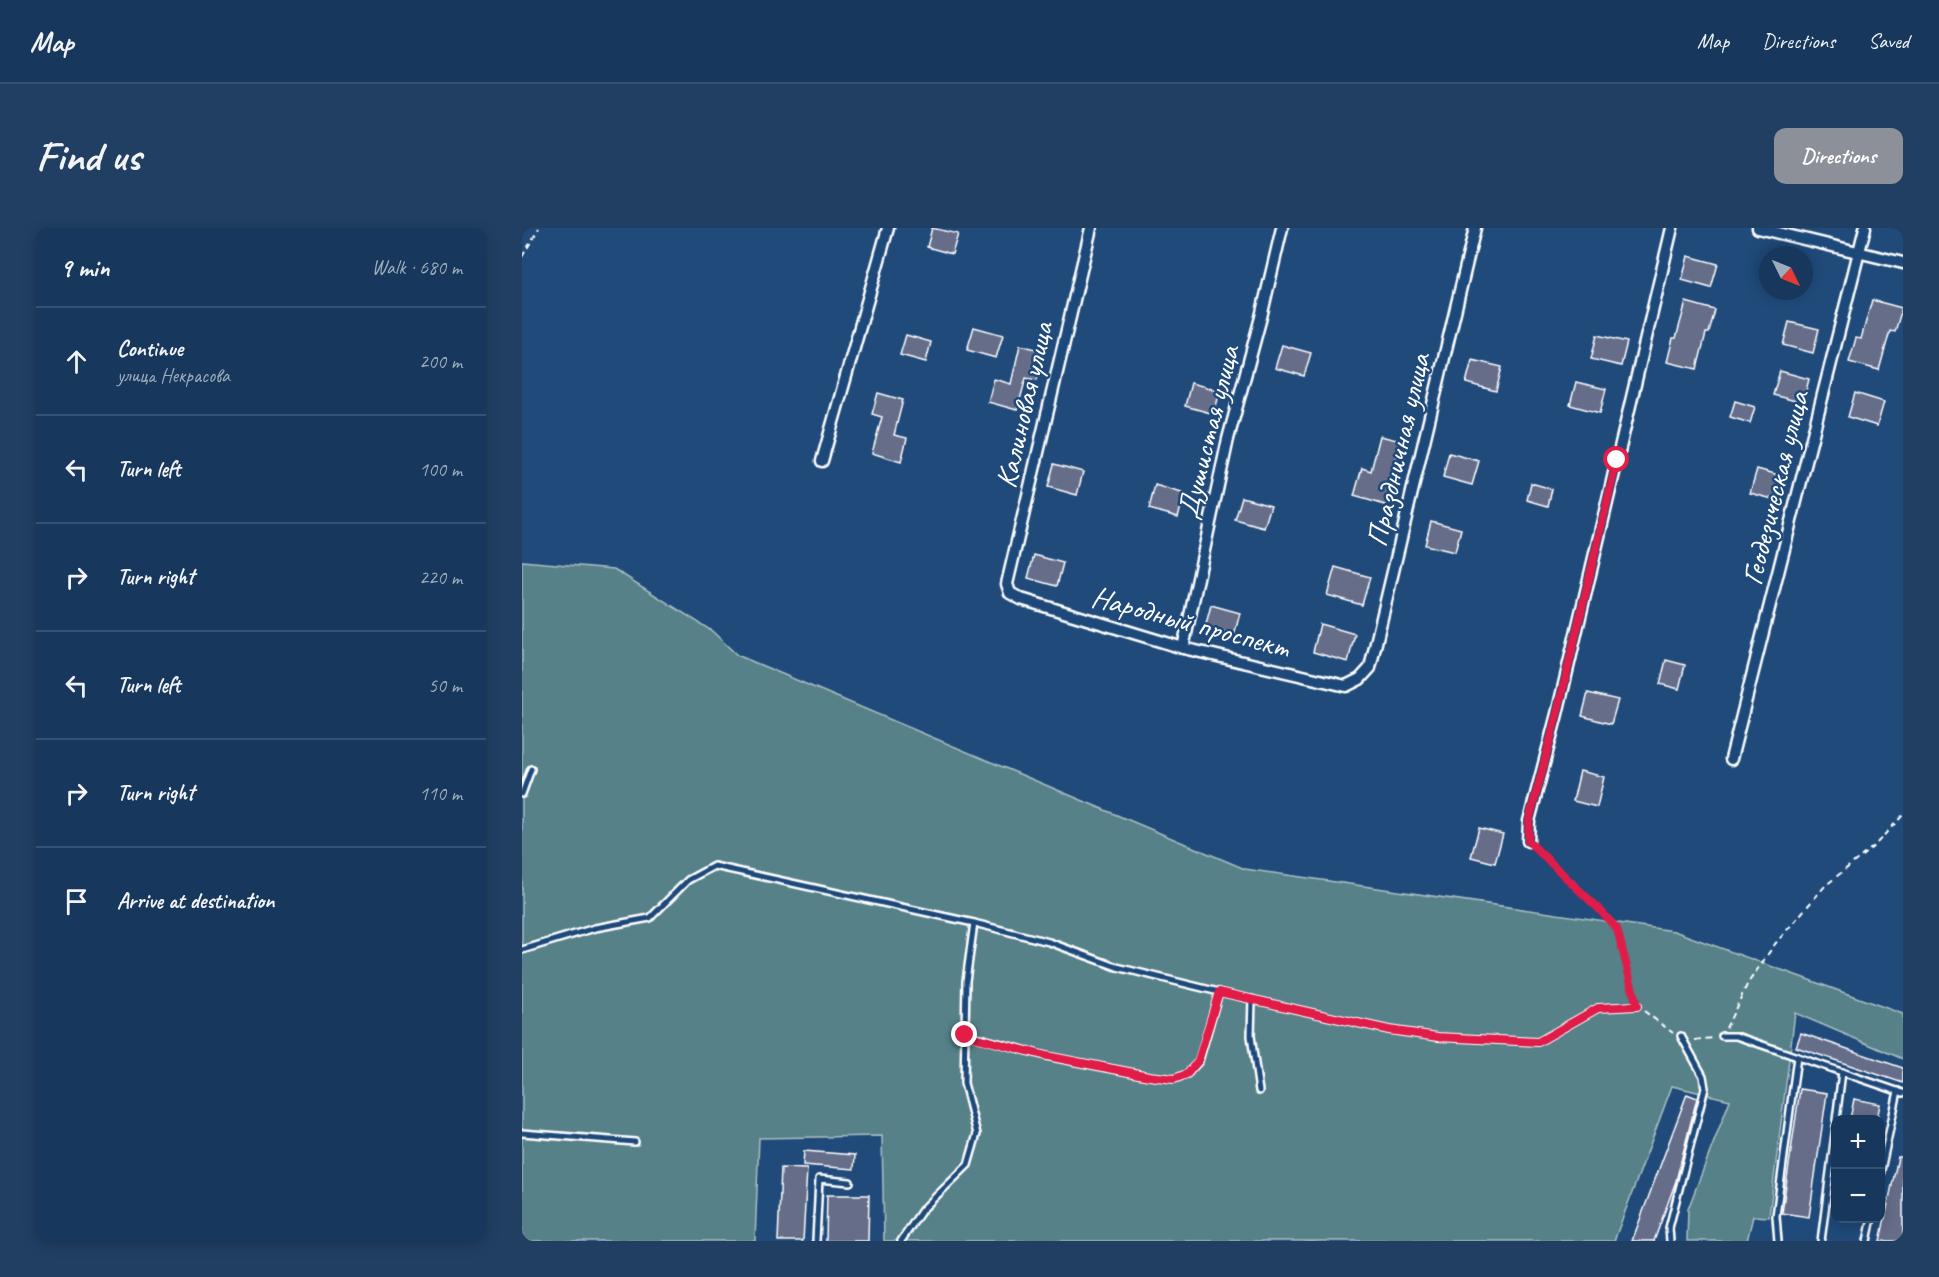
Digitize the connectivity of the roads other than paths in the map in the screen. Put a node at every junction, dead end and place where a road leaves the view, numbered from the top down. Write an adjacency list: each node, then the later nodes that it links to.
1 (888, 228): 10 (street)
2 (1091, 228): 11 (street, Калиновая улица)
3 (1282, 228): 12 (street, Душистая улица)
4 (1475, 228): 13 (street, Праздничная улица)
5 (1672, 228): 17 (street)
6 (1758, 228): 8 (street)
7 (1864, 228): 8 (street, Геодезическая улица)
8 (1858, 253): 9 (street); 14 (street, Геодезическая улица)
9 (1903, 263)
10 (822, 461)
11 (1010, 593): 12 (street, Народный проспект)
12 (1183, 648): 13 (street, Народный проспект)
13 (1360, 680)
14 (1731, 759)
15 (531, 770): 16 (lane)
16 (522, 794)
17 (1528, 841)
18 (974, 923): 19 (lane); 20 (lane); 23 (lane)
19 (522, 950)
20 (1219, 992): 21 (lane); 23 (lane)
21 (1252, 999): 22 (lane); 28 (lane)
22 (1637, 1006)
23 (965, 1035): 38 (lane)
24 (1682, 1036): 39 (lane)
25 (1722, 1036): 26 (lane)
26 (1797, 1057): 27 (lane); 40 (lane)
27 (1842, 1072): 29 (lane); 30 (lane)
28 (1259, 1091)
29 (1900, 1092): 34 (lane)
30 (1837, 1115)
31 (522, 1133): 32 (lane)
32 (635, 1142)
33 (1831, 1164): 41 (lane)
34 (1882, 1169)
35 (850, 1182): 37 (lane)
36 (1871, 1223): 42 (lane)
37 (816, 1241)
38 (901, 1241)
39 (1670, 1241)
40 (1778, 1241)
41 (1821, 1241)
42 (1867, 1241)

